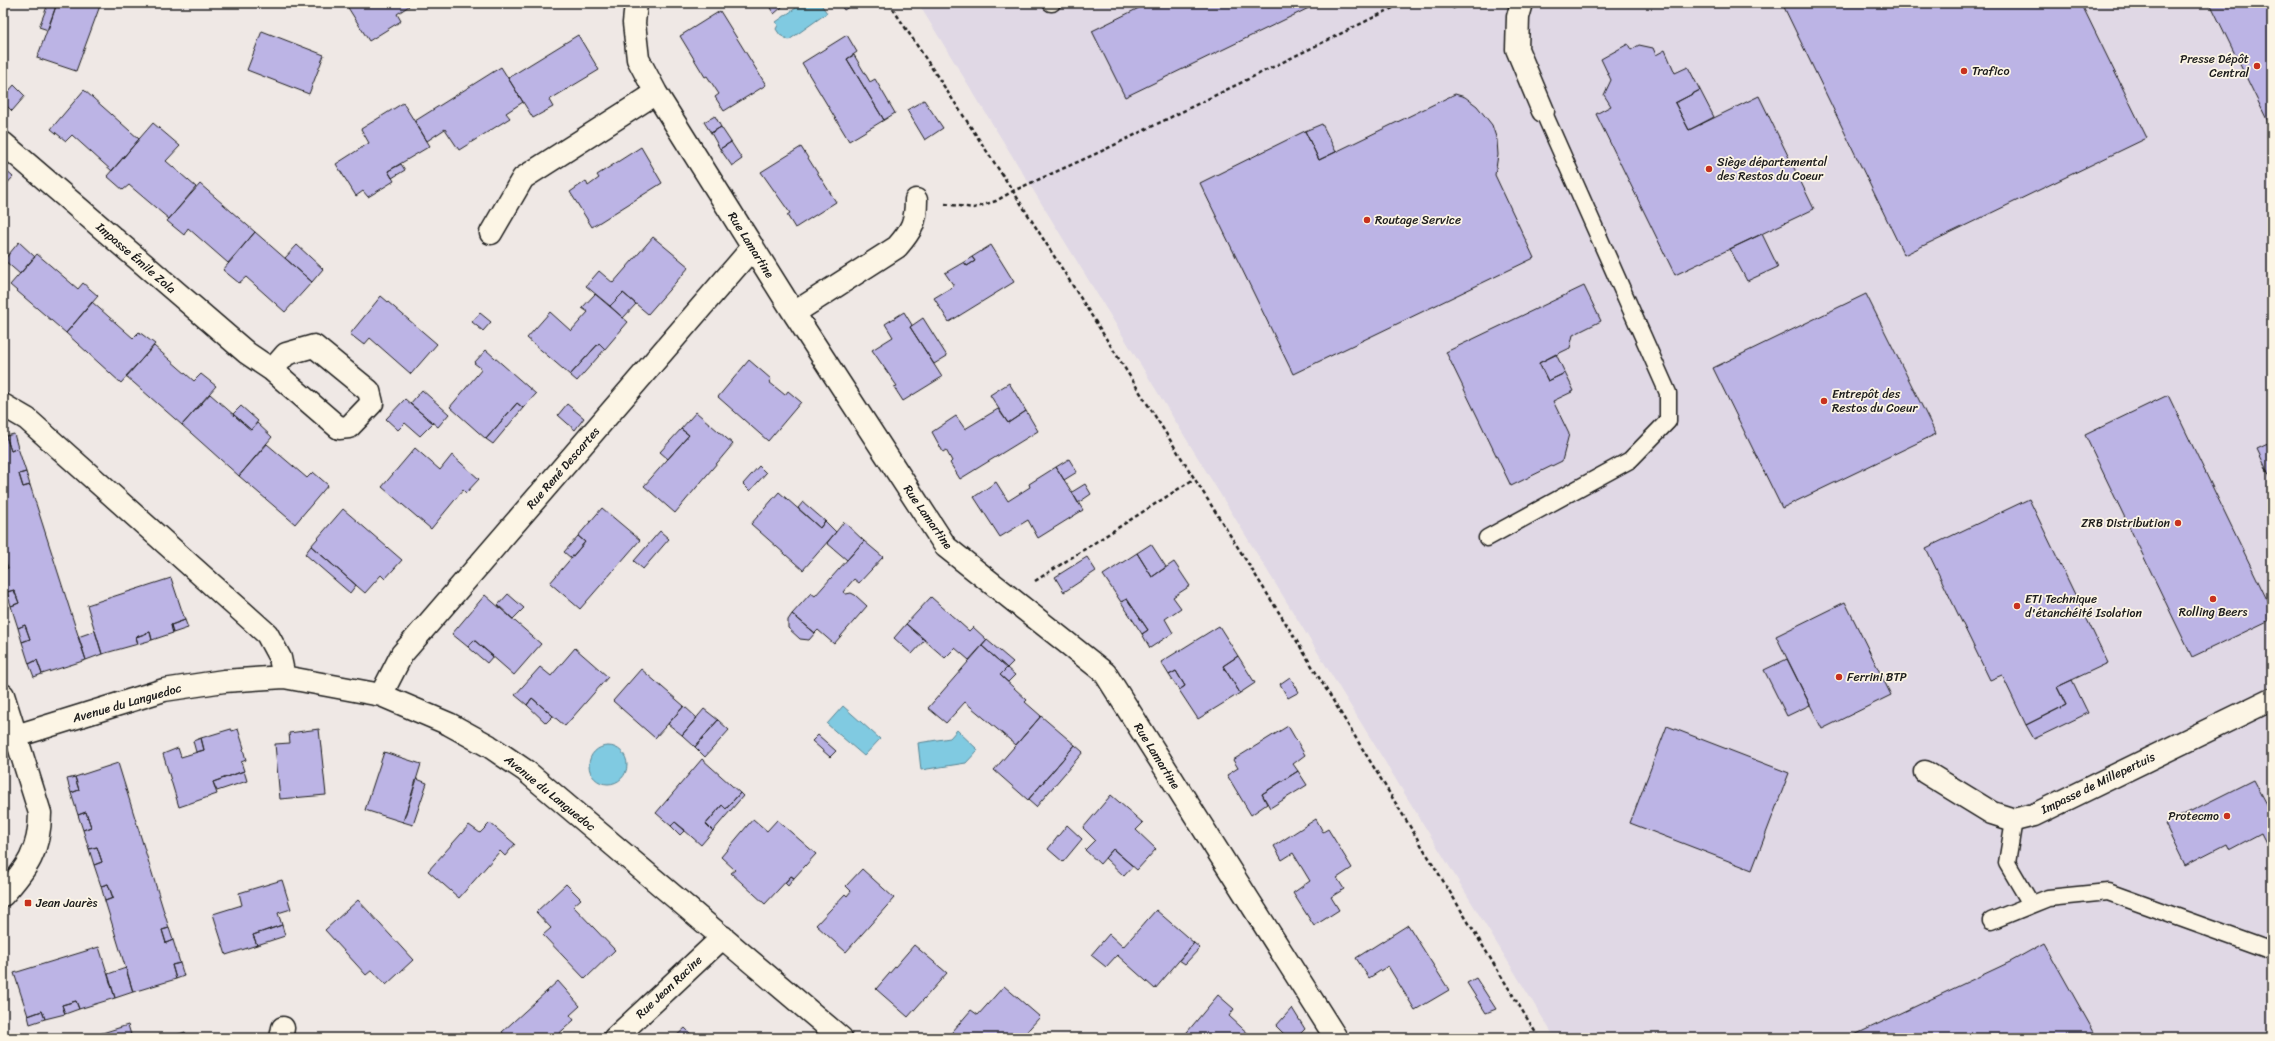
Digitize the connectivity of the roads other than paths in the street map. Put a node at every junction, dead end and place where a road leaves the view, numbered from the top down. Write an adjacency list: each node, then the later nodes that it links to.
1 (636, 3): 3 (street, Rue Lamartine)
2 (1522, 3): 4 (street)
3 (656, 93): 7 (street); 8 (street, Rue Lamartine)
4 (1543, 111): 12 (lane)
5 (3, 144): 10 (street, Impasse Émile Zola)
6 (916, 200): 9 (street)
7 (491, 233)
8 (753, 247): 9 (street, Rue Lamartine); 14 (street, Rue René Descartes)
9 (794, 313): 27 (street, Rue Lamartine)
10 (272, 370)
11 (3, 405): 13 (street)
12 (1487, 538)
13 (284, 677): 14 (street, Avenue du Languedoc); 17 (street, Avenue du Languedoc)
14 (381, 694): 23 (street, Avenue du Languedoc)
15 (3, 695): 17 (street)
16 (2272, 699): 19 (street, Impasse de Millepertuis)
17 (16, 736): 20 (street)
18 (1926, 772): 19 (street)
19 (2014, 820): 21 (lane)
20 (3, 895)
21 (2031, 904): 22 (lane); 24 (lane)
22 (1992, 921)
23 (723, 937): 25 (street, Rue Jean Racine); 26 (street, Avenue du Languedoc)
24 (2272, 951)
25 (615, 1038)
26 (840, 1038)
27 (1336, 1038)

